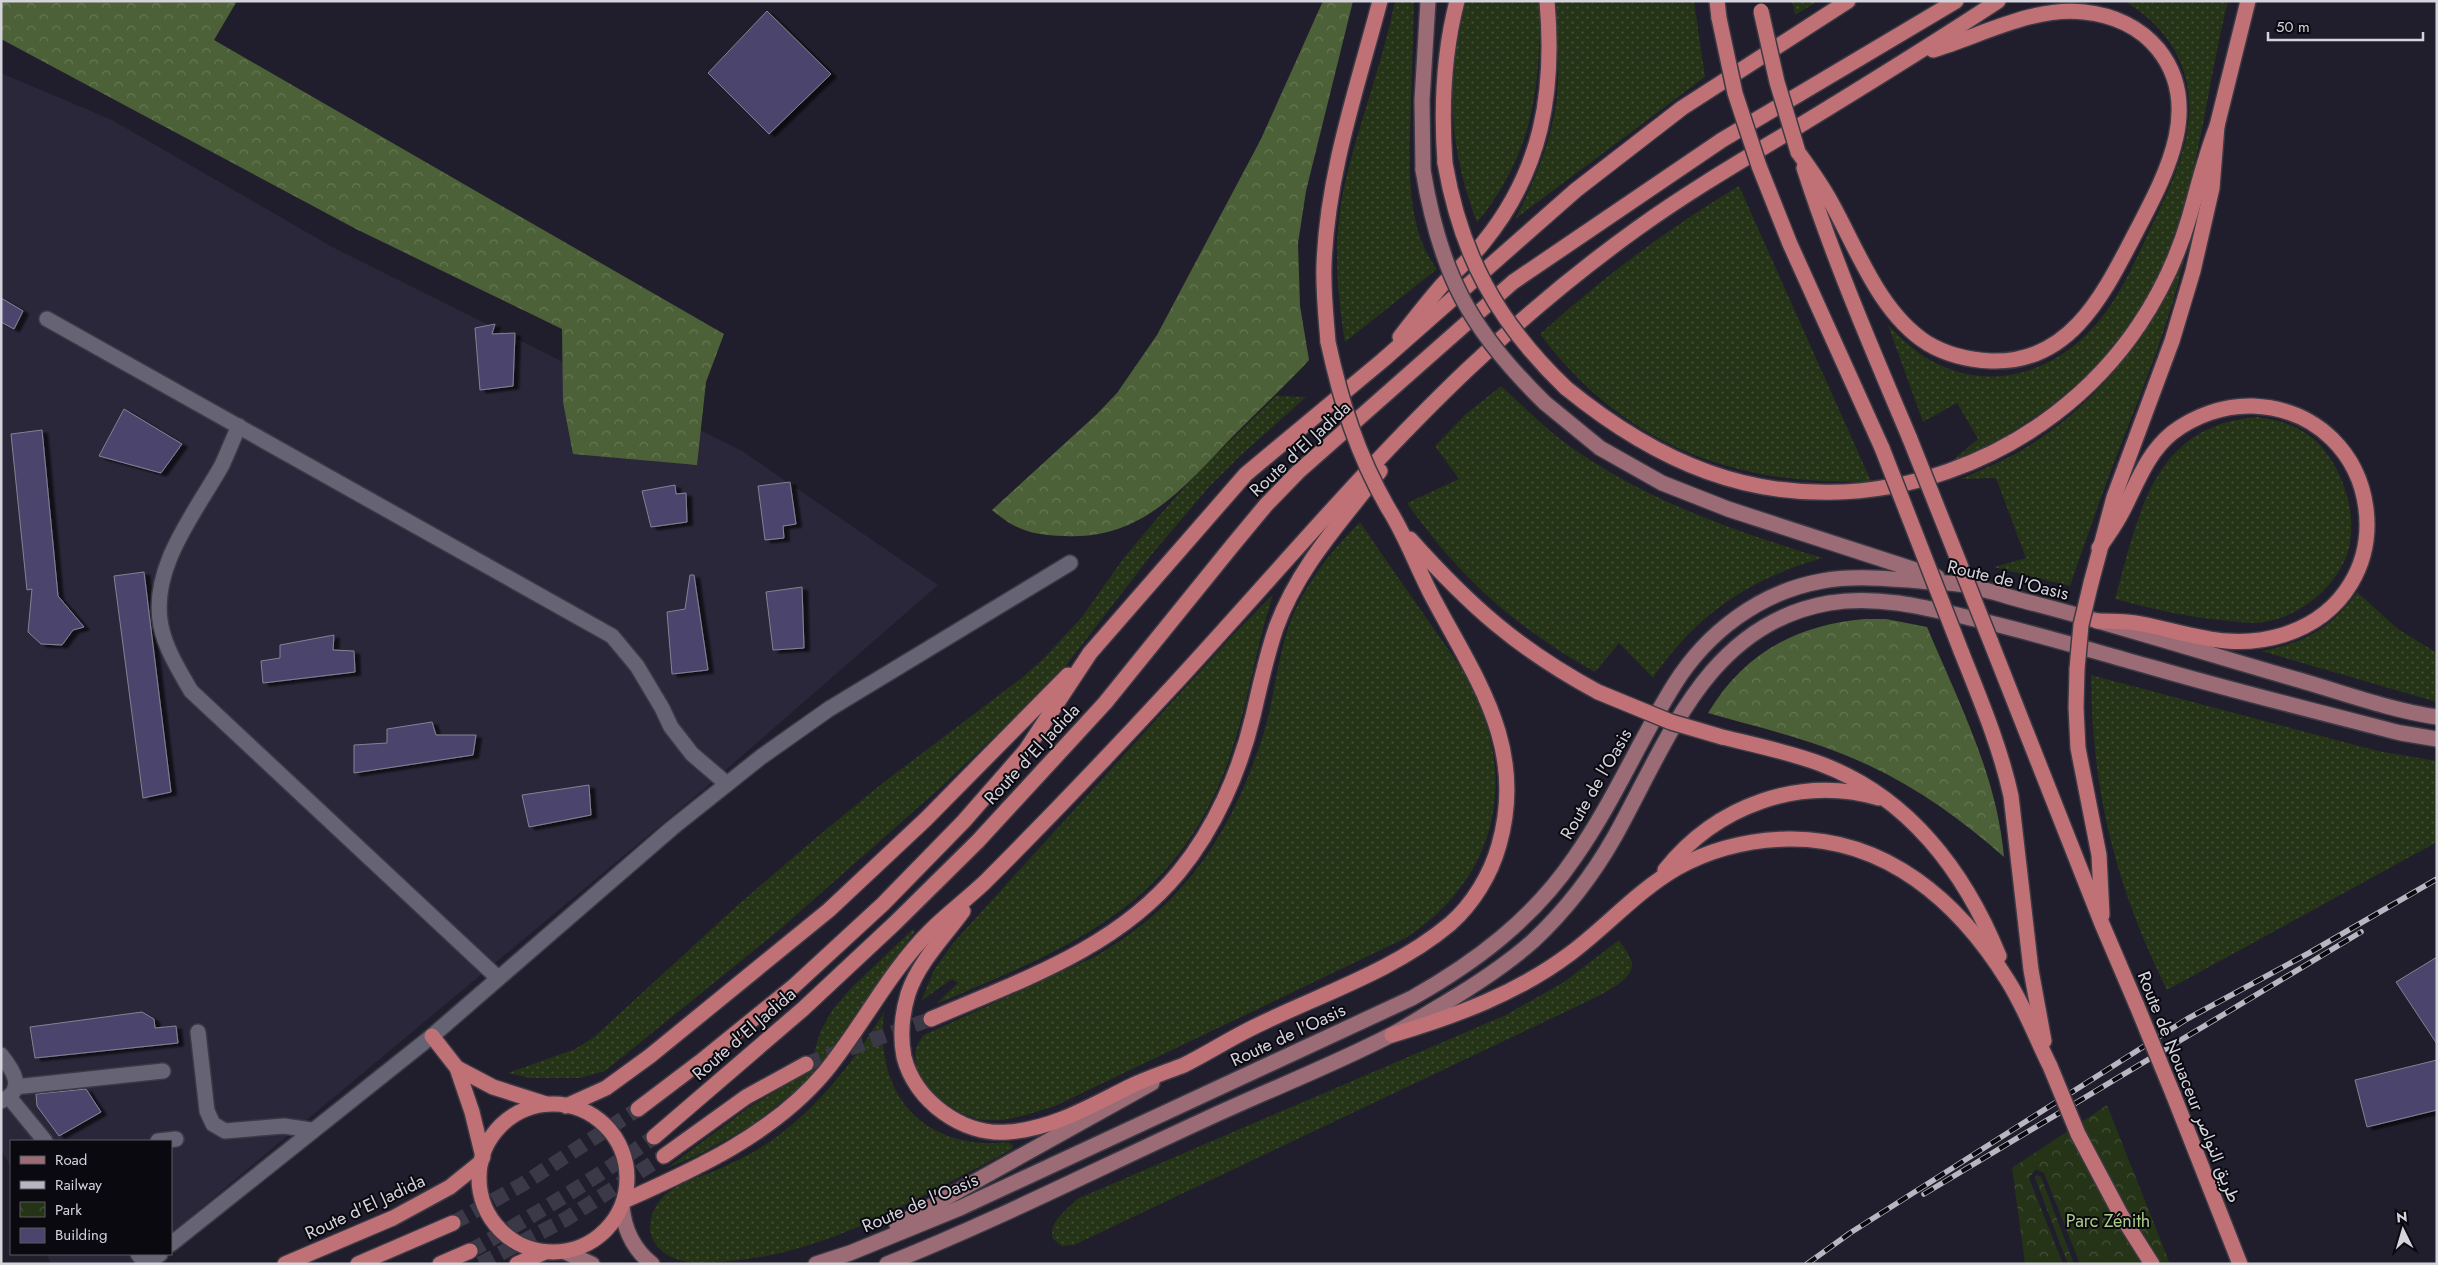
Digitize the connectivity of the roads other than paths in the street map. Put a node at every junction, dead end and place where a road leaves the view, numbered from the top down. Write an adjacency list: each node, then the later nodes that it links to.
1 (1380, 1): 18 (highway, bridge)
2 (1428, 1): 21 (main road, bridge)
3 (1457, 1): 12 (highway, bridge)
4 (1547, 1): 15 (highway)
5 (1716, 1): 40 (highway, bridge)
6 (1848, 1): 15 (highway)
7 (1956, 1): 48 (highway, Route d'El Jadida)
8 (1998, 1): 11 (highway)
9 (2248, 1): 12 (highway)
10 (1760, 6): 13 (highway, Route de Nouaceur طريق النواصر, bridge)
11 (1916, 54): 13 (highway); 16 (highway)
12 (2217, 126): 19 (highway)
13 (1798, 152): 30 (highway, Route de Nouaceur طريق النواصر, bridge)
14 (47, 319): 17 (street)
15 (1383, 360): 23 (highway, Route d'El Jadida)
16 (1414, 423): 29 (highway); 33 (highway)
17 (239, 426): 26 (street); 31 (street)
18 (1402, 530): 27 (highway, bridge); 39 (highway)
19 (2099, 548): 22 (highway); 30 (highway, bridge)
20 (1070, 563): 26 (street)
21 (1962, 585): 22 (main road, Route de l'Oasis); 57 (main road, Route de l'Oasis)
22 (2097, 621): 24 (main road, Route de l'Oasis)
23 (1090, 653): 45 (highway); 46 (highway, Route d'El Jadida)
24 (2437, 717)
25 (2437, 740): 35 (main road)
26 (727, 784): 31 (street)
27 (1891, 802): 28 (highway); 32 (highway)
28 (1656, 881): 32 (highway); 35 (highway)
29 (982, 885): 39 (highway); 54 (highway)
30 (2102, 924): 72 (highway, Route de Nouaceur طريق النواصر, bridge)
31 (498, 978): 36 (street)
32 (2009, 983): 40 (highway)
33 (931, 1019)
34 (198, 1032): 47 (street)
35 (1392, 1034): 70 (main road)
36 (432, 1036): 41 (highway); 47 (street)
37 (1, 1055): 43 (street)
38 (806, 1064): 52 (highway)
39 (1184, 1064): 57 (main road)
40 (2050, 1066): 71 (highway, bridge)
41 (458, 1068): 44 (highway); 53 (highway)
42 (163, 1071): 43 (street)
43 (8, 1095): 50 (street)
44 (550, 1104): 45 (highway); 53 (highway)
45 (566, 1106): 54 (highway)
46 (638, 1109)
47 (311, 1130): 56 (street)
48 (654, 1137)
49 (176, 1139): 51 (street)
50 (44, 1140)
51 (167, 1140)
52 (664, 1156)
53 (482, 1159): 59 (highway); 63 (highway, Route d'El Jadida)
54 (623, 1203): 60 (highway); 68 (main road)
55 (453, 1223): 64 (highway)
56 (172, 1243)
57 (872, 1244): 69 (main road, Route de l'Oasis)
58 (470, 1251): 65 (highway)
59 (544, 1252): 60 (highway); 66 (highway)
60 (565, 1252): 67 (main road)
61 (159, 1255): 62 (street)
62 (147, 1264)
63 (285, 1264)
64 (358, 1264)
65 (440, 1264)
66 (517, 1264)
67 (592, 1264)
68 (652, 1264)
69 (816, 1264)
70 (887, 1264)
71 (2152, 1264)
72 (2240, 1264)

